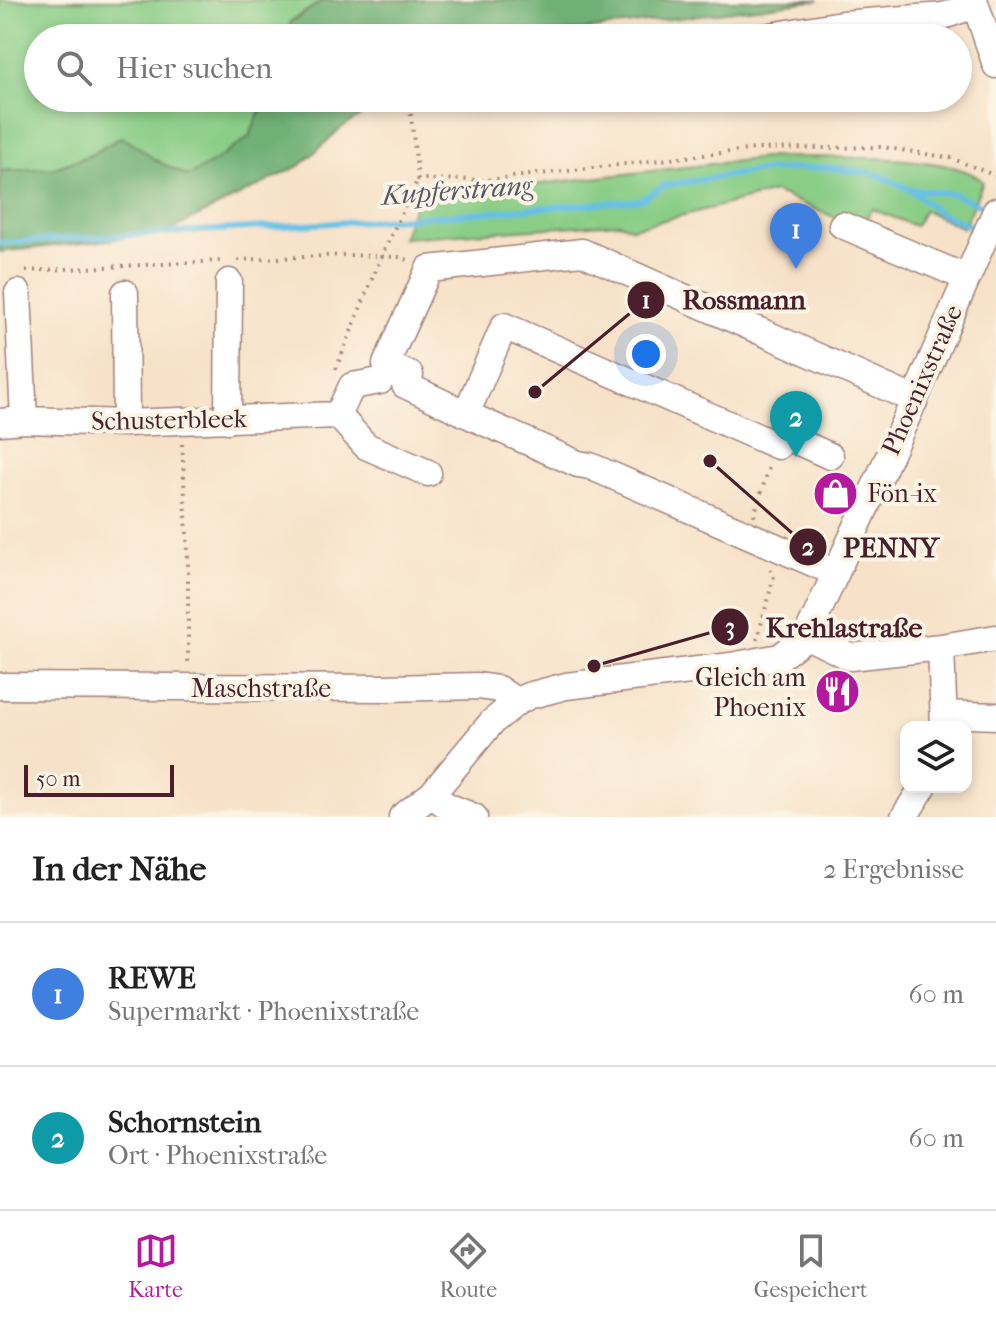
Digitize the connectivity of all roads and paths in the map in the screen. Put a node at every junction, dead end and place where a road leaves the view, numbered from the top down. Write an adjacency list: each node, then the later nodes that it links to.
1 (975, 3): 2 (street); 3 (street)
2 (842, 24)
3 (996, 65)
4 (411, 112): 6 (path)
5 (996, 176): 6 (path)
6 (418, 179): 13 (path)
7 (996, 211): 9 (street, Phoenixstraße)
8 (842, 225): 9 (street)
9 (967, 278): 15 (street, Phoenixstraße)
10 (229, 282): 18 (street)
11 (18, 293): 19 (street)
12 (125, 293): 21 (street)
13 (334, 374)
14 (380, 381): 17 (street)
15 (915, 400): 16 (street); 26 (street, Phoenixstraße)
16 (466, 414): 22 (street); 25 (street)
17 (338, 415): 18 (street, Schusterbleek); 24 (street)
18 (228, 420): 20 (street, Schusterbleek)
19 (12, 421): 21 (street, Schusterbleek)
20 (180, 422): 21 (street, Schusterbleek); 32 (path)
21 (126, 423)
22 (778, 446): 23 (street); 25 (path)
23 (830, 456)
24 (428, 473)
25 (749, 536): 26 (street); 29 (path)
26 (836, 573): 27 (street, Phoenixstraße)
27 (807, 636): 30 (street); 33 (street)
28 (996, 638): 30 (street)
29 (756, 642)
30 (941, 647): 35 (street)
31 (0, 686): 32 (street, Maschstraße)
32 (188, 688): 33 (street, Maschstraße)
33 (517, 702): 37 (street)
34 (996, 716): 35 (street)
35 (944, 720)
36 (919, 793): 39 (street)
37 (419, 808): 38 (street)
38 (474, 817)
39 (904, 817)

